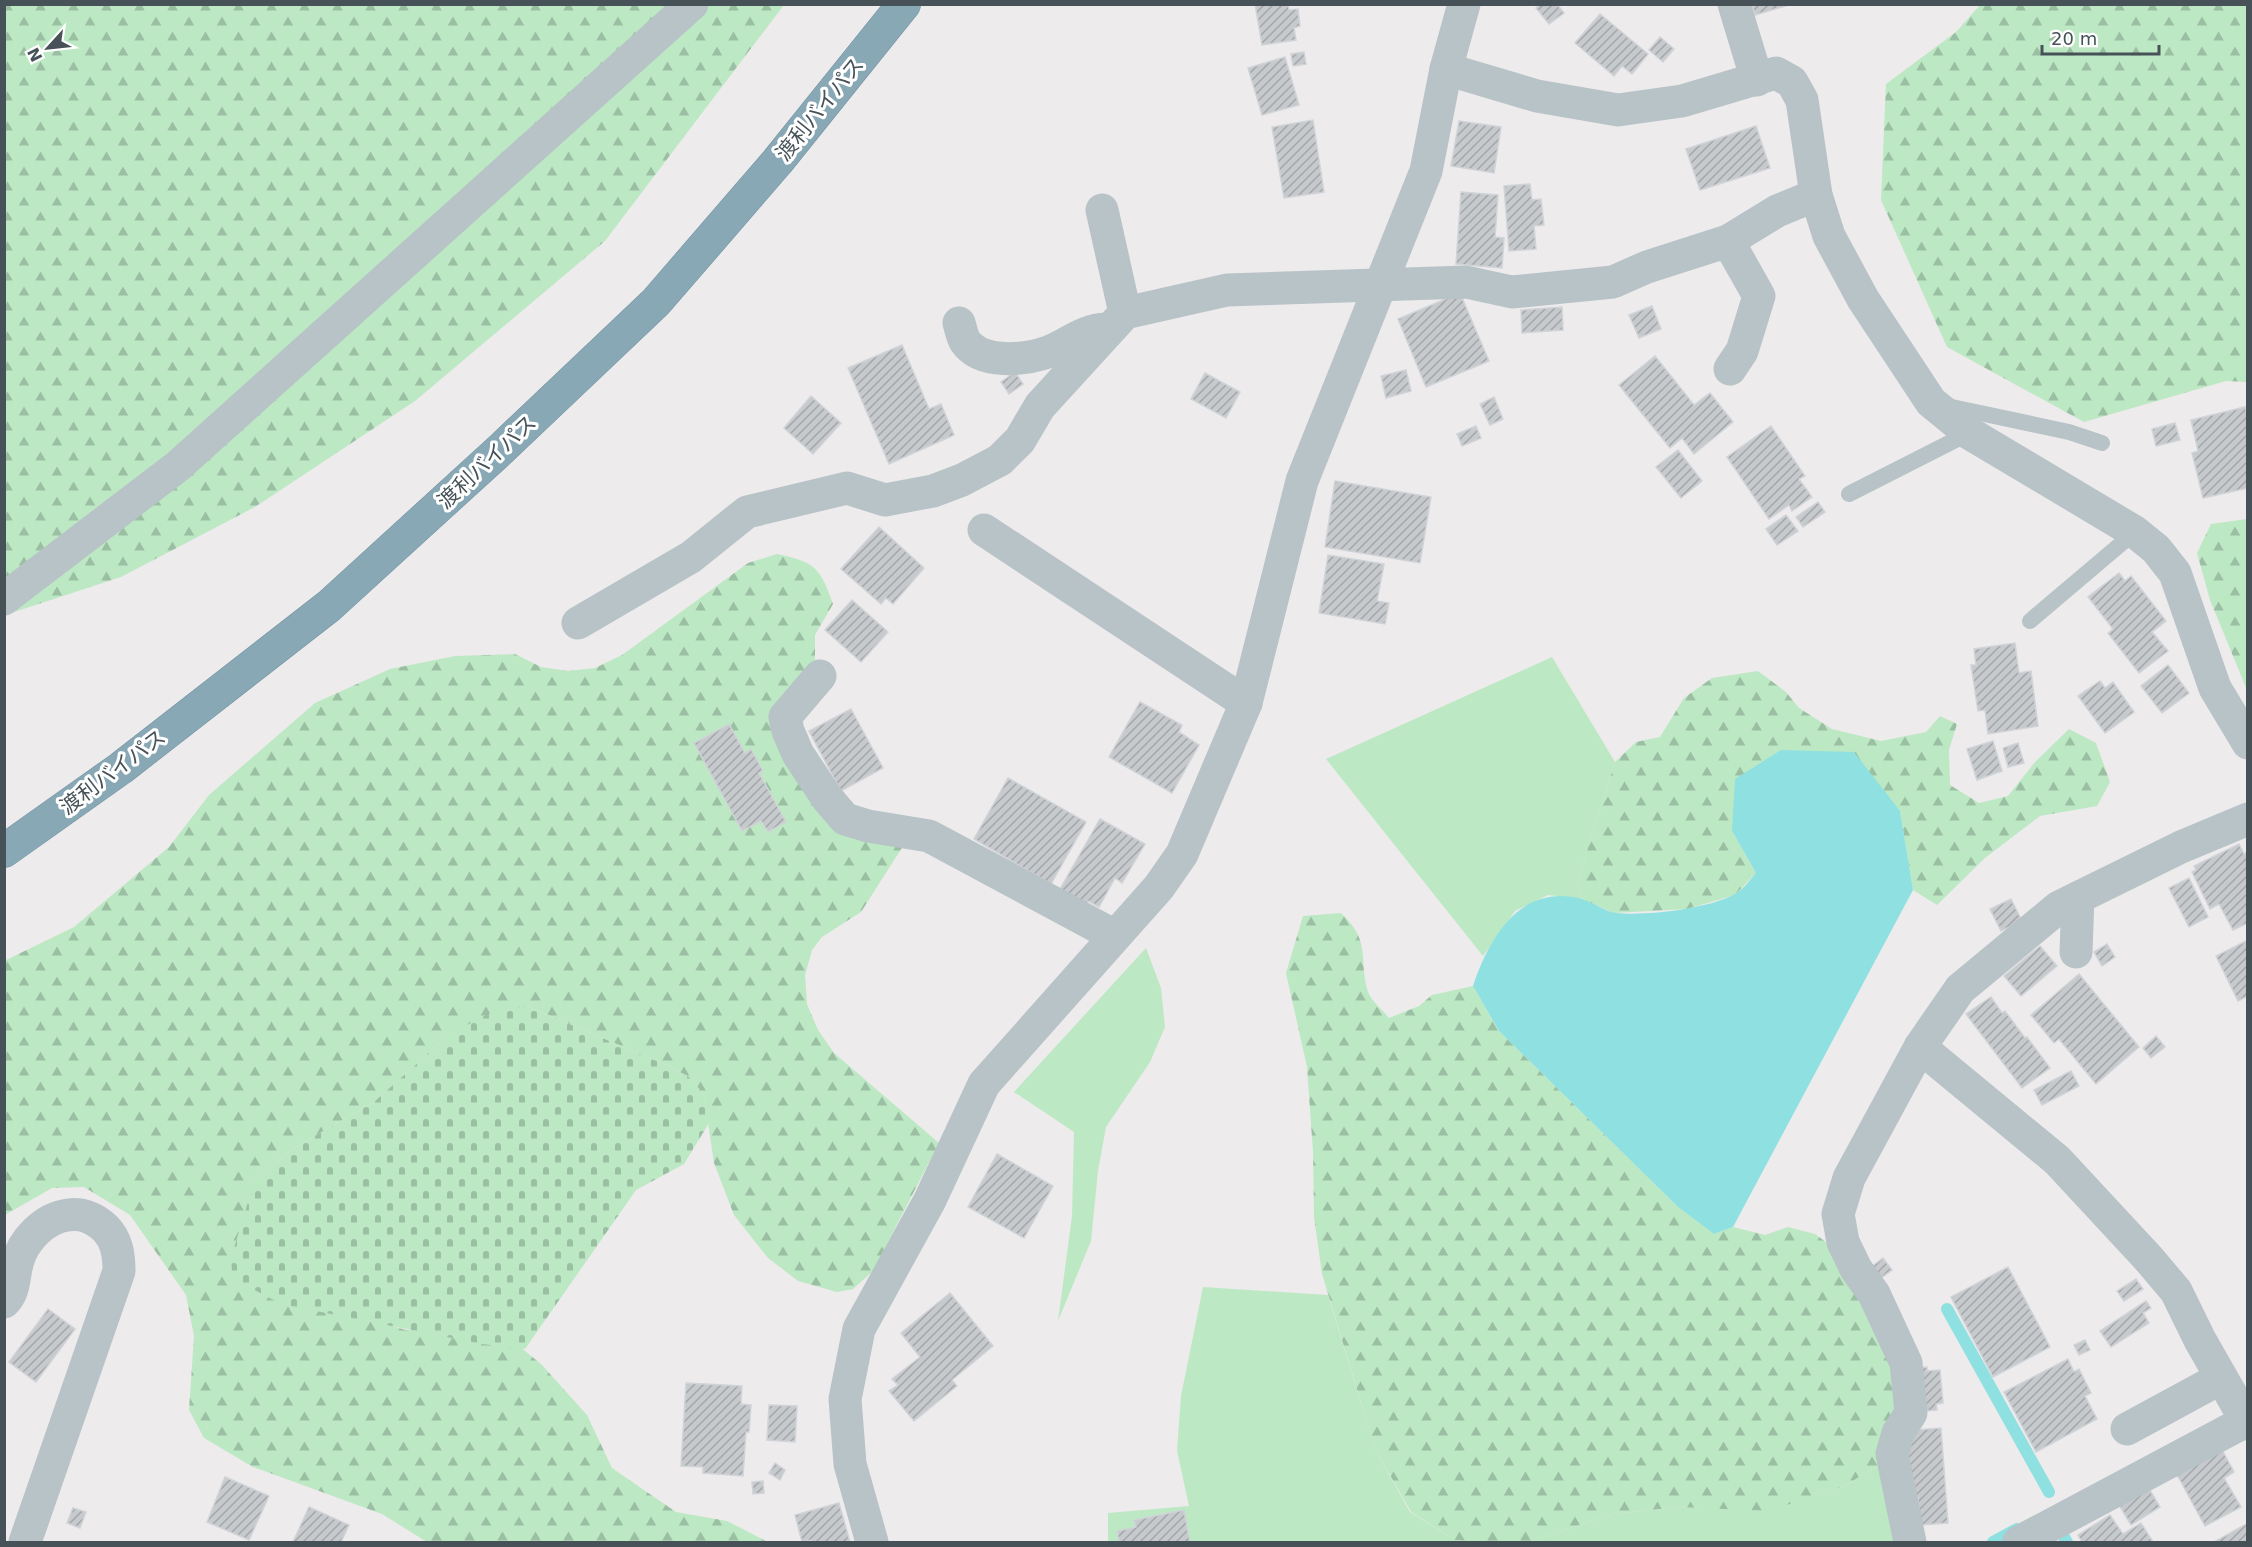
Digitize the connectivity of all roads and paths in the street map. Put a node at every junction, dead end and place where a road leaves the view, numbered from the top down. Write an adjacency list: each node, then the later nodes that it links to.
1 (692, 4): 20 (street)
2 (904, 4): 27 (highway, 渡利バイパス)
3 (1464, 4): 5 (street)
4 (1734, 4): 6 (street)
5 (1446, 69): 6 (street); 10 (street)
6 (1757, 80): 7 (street)
7 (1816, 195): 9 (street); 14 (street)
8 (1102, 210): 11 (street)
9 (1728, 241): 10 (street); 13 (street)
10 (1382, 283): 11 (street); 24 (street)
11 (1117, 321): 12 (street); 22 (street)
12 (959, 324)
13 (1730, 369)
14 (1931, 402): 15 (street); 16 (lane)
15 (1969, 433): 17 (lane); 19 (street)
16 (2102, 443)
17 (1848, 494)
18 (984, 530): 24 (street)
19 (2134, 532): 21 (lane); 25 (street)
20 (4, 598)
21 (2030, 621)
22 (578, 623)
23 (820, 676): 29 (street)
24 (1246, 703): 29 (street)
25 (2247, 743)
26 (2247, 819): 28 (street)
27 (4, 851)
28 (2078, 898): 30 (street); 31 (street)
29 (1116, 936): 37 (street)
30 (2076, 952)
31 (1920, 1047): 33 (street); 38 (street)
32 (4, 1302): 36 (street)
33 (2221, 1378): 34 (street); 35 (street)
34 (2247, 1421): 39 (street)
35 (2127, 1430)
36 (25, 1542)
37 (872, 1542)
38 (1910, 1542)
39 (2019, 1542)

